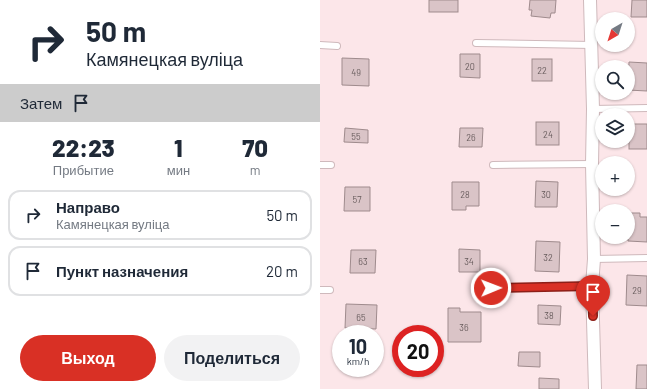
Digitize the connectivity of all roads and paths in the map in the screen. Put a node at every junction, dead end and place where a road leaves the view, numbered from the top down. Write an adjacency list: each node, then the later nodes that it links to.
1 (590, 0): 4 (street)
2 (476, 43): 4 (lane)
3 (320, 45): 5 (lane)
4 (592, 45): 7 (street)
5 (337, 46)
6 (647, 108): 7 (lane)
7 (593, 109): 8 (street)
8 (592, 164): 11 (lane); 12 (street)
9 (320, 165): 10 (lane)
10 (331, 165)
11 (494, 165)
12 (594, 258): 13 (lane); 14 (street)
13 (647, 258)
14 (592, 286): 15 (lane); 18 (street)
15 (491, 288)
16 (320, 290): 17 (lane)
17 (330, 290)
18 (595, 389)

